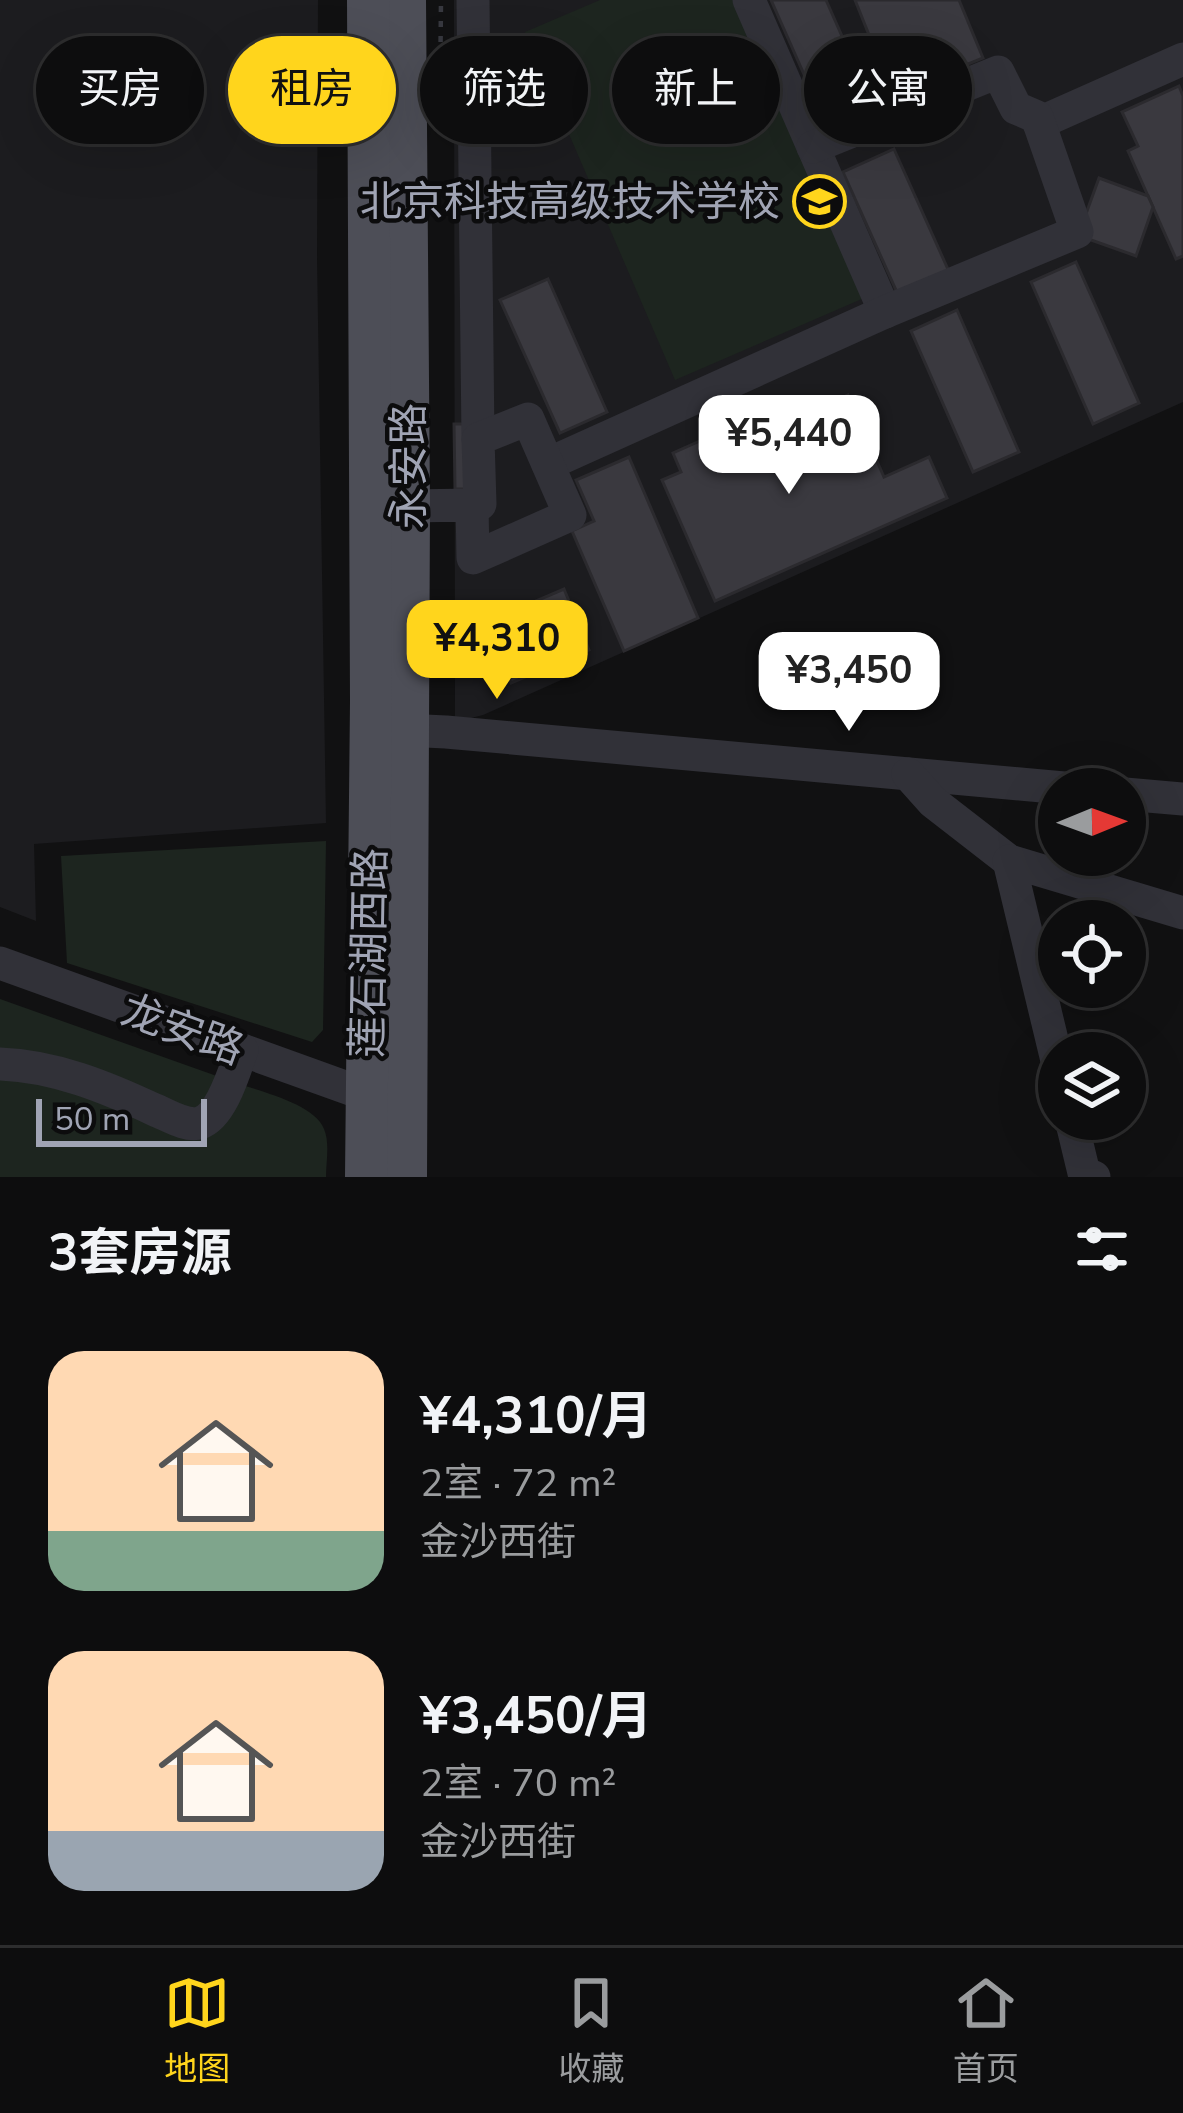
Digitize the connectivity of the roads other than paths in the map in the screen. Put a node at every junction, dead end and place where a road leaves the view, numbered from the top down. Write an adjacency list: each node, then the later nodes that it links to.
1 (368, 0): 13 (main road, 永安路)
2 (405, 0): 12 (main road, 永安路)
3 (473, 0): 9 (street)
4 (749, 0): 7 (street)
5 (1183, 59): 6 (street)
6 (1039, 123): 7 (street); 8 (street)
7 (813, 147): 8 (street)
8 (885, 312): 10 (street)
9 (478, 439): 10 (street); 11 (street)
10 (548, 464): 11 (street)
11 (472, 505): 12 (street)
12 (409, 506): 13 (main road, 永安路)
13 (389, 730): 14 (street); 20 (main road, 永安路); 25 (main road, 莲石湖西路)
14 (908, 774): 15 (street); 18 (street)
15 (1038, 786)
16 (1146, 796): 17 (street)
17 (1183, 799)
18 (1009, 861): 19 (street); 22 (street)
19 (1183, 913)
20 (406, 931): 28 (main road, 莲石湖西路)
21 (0, 963): 23 (street, 龙安路)
22 (1050, 1032)
23 (242, 1050): 24 (street); 25 (street, 龙安路)
24 (0, 1064)
25 (367, 1095): 27 (main road, 莲石湖西路)
26 (1076, 1140): 29 (street)
27 (366, 1177)
28 (406, 1177)
29 (1094, 1177)

